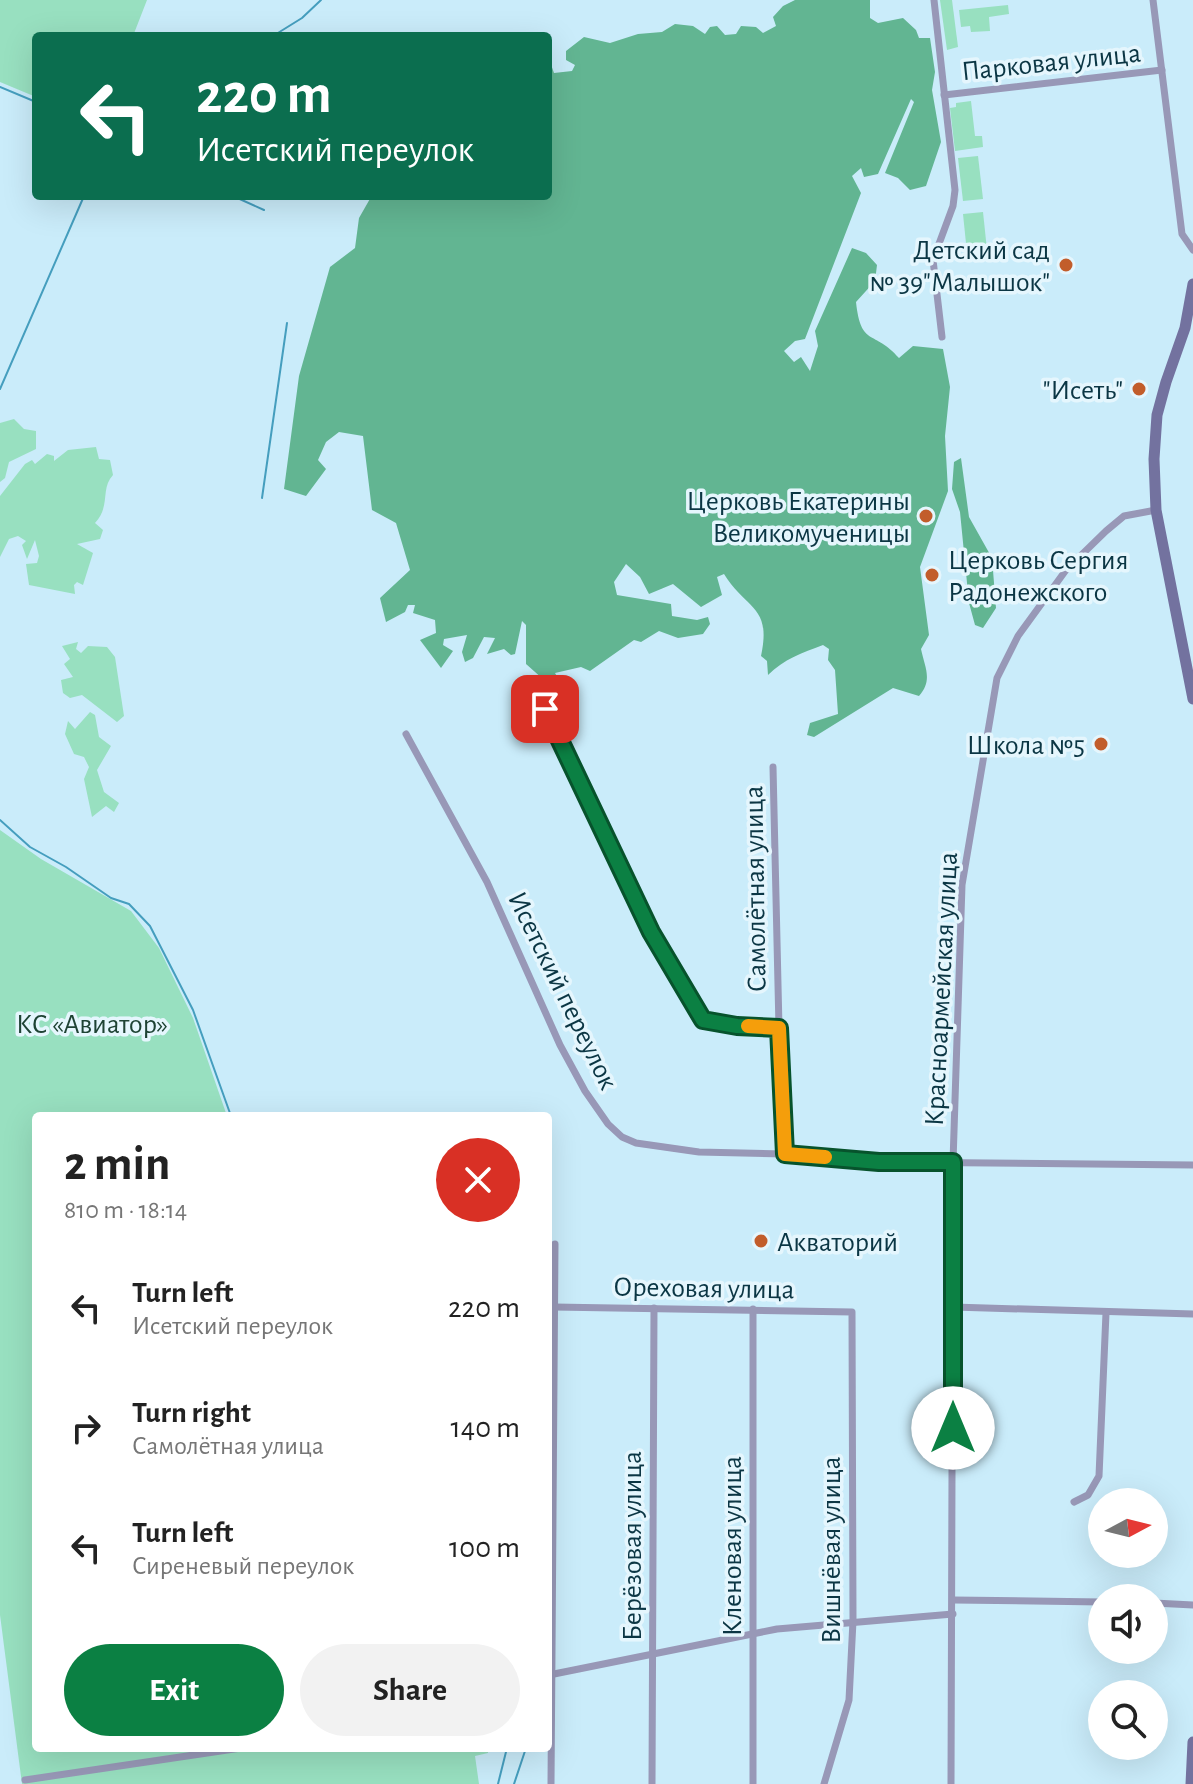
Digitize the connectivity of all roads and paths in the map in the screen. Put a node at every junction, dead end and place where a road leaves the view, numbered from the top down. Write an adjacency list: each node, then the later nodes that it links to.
1 (934, 0): 4 (street, Парковая улица)
2 (1153, 0): 3 (street)
3 (1162, 70): 4 (street, Парковая улица); 5 (street)
4 (944, 95): 7 (street, Парковая улица)
5 (1193, 250)
6 (1193, 284): 8 (street)
7 (942, 337)
8 (1156, 510): 9 (street); 15 (street, Красноармейская улица)
9 (1193, 699)
10 (545, 709): 13 (street)
11 (406, 734): 14 (street, Исетский переулок)
12 (773, 767): 13 (street, Самолётная улица)
13 (779, 1028): 14 (street, Самолётная улица)
14 (785, 1154): 15 (street, Исетский переулок)
15 (953, 1162): 16 (street, Исетский переулок); 19 (street, Красноармейская улица)
16 (1193, 1165)
17 (555, 1244): 18 (street)
18 (554, 1307): 20 (street, Ореховая улица); 25 (street)
19 (953, 1307): 23 (street); 27 (street, Красноармейская улица)
20 (654, 1308): 21 (street, Ореховая улица); 34 (street, Берёзовая улица)
21 (753, 1309): 22 (street, Ореховая улица); 33 (street, Кленовая улица)
22 (852, 1312): 32 (street, Вишнёвая улица)
23 (1106, 1313): 24 (street); 26 (street)
24 (1193, 1314)
25 (552, 1490)
26 (1074, 1502)
27 (953, 1600): 28 (street); 31 (street, Красноармейская улица)
28 (1088, 1602)
29 (1168, 1604): 30 (street)
30 (1193, 1605)
31 (953, 1614): 32 (street); 44 (street, Красноармейская улица)
32 (853, 1621): 33 (street); 43 (street, Вишнёвая улица)
33 (753, 1634): 34 (street); 42 (street, Кленовая улица)
34 (653, 1655): 35 (street); 41 (street, Берёзовая улица)
35 (552, 1674)
36 (1193, 1742): 45 (street)
37 (214, 1752): 39 (street)
38 (551, 1752): 40 (street)
39 (25, 1780)
40 (551, 1784)
41 (652, 1784)
42 (753, 1784)
43 (824, 1784)
44 (951, 1784)
45 (1191, 1784)

